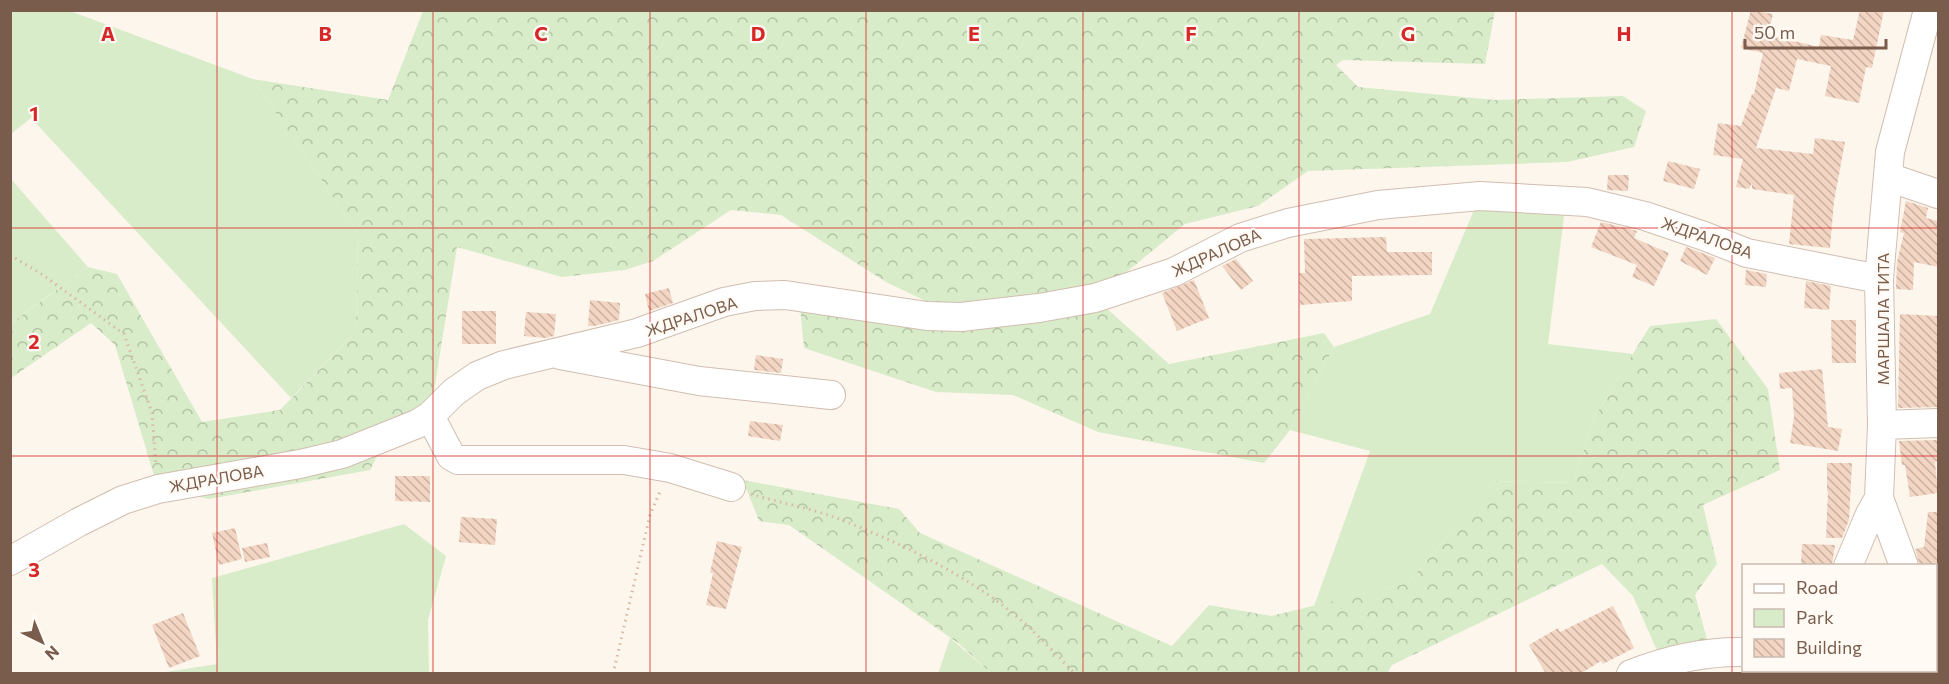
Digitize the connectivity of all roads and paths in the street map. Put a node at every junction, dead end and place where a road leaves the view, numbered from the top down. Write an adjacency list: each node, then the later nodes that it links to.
1 (1928, 10): 2 (street, МАРШАЛА ТИТА)
2 (1888, 177): 3 (street); 5 (street, МАРШАЛА ТИТА)
3 (1938, 194)
4 (10, 255): 13 (path)
5 (1879, 279): 6 (street, ЖДРАЛОВА); 10 (street, МАРШАЛА ТИТА)
6 (555, 353): 7 (street, ЖДРАЛОВА); 8 (street, ЖДРАЛОВА)
7 (831, 395)
8 (430, 416): 11 (street); 13 (street, ЖДРАЛОВА)
9 (1938, 423): 10 (street)
10 (1882, 425): 14 (street, МАРШАЛА ТИТА)
11 (670, 468): 12 (street); 19 (path)
12 (731, 487): 20 (path)
13 (158, 489): 15 (street, ЖДРАЛОВА)
14 (1879, 498): 16 (street); 17 (street)
15 (10, 561)
16 (1849, 564)
17 (1903, 564)
18 (1742, 652): 21 (street)
19 (613, 674)
20 (1075, 674)
21 (1631, 674)

